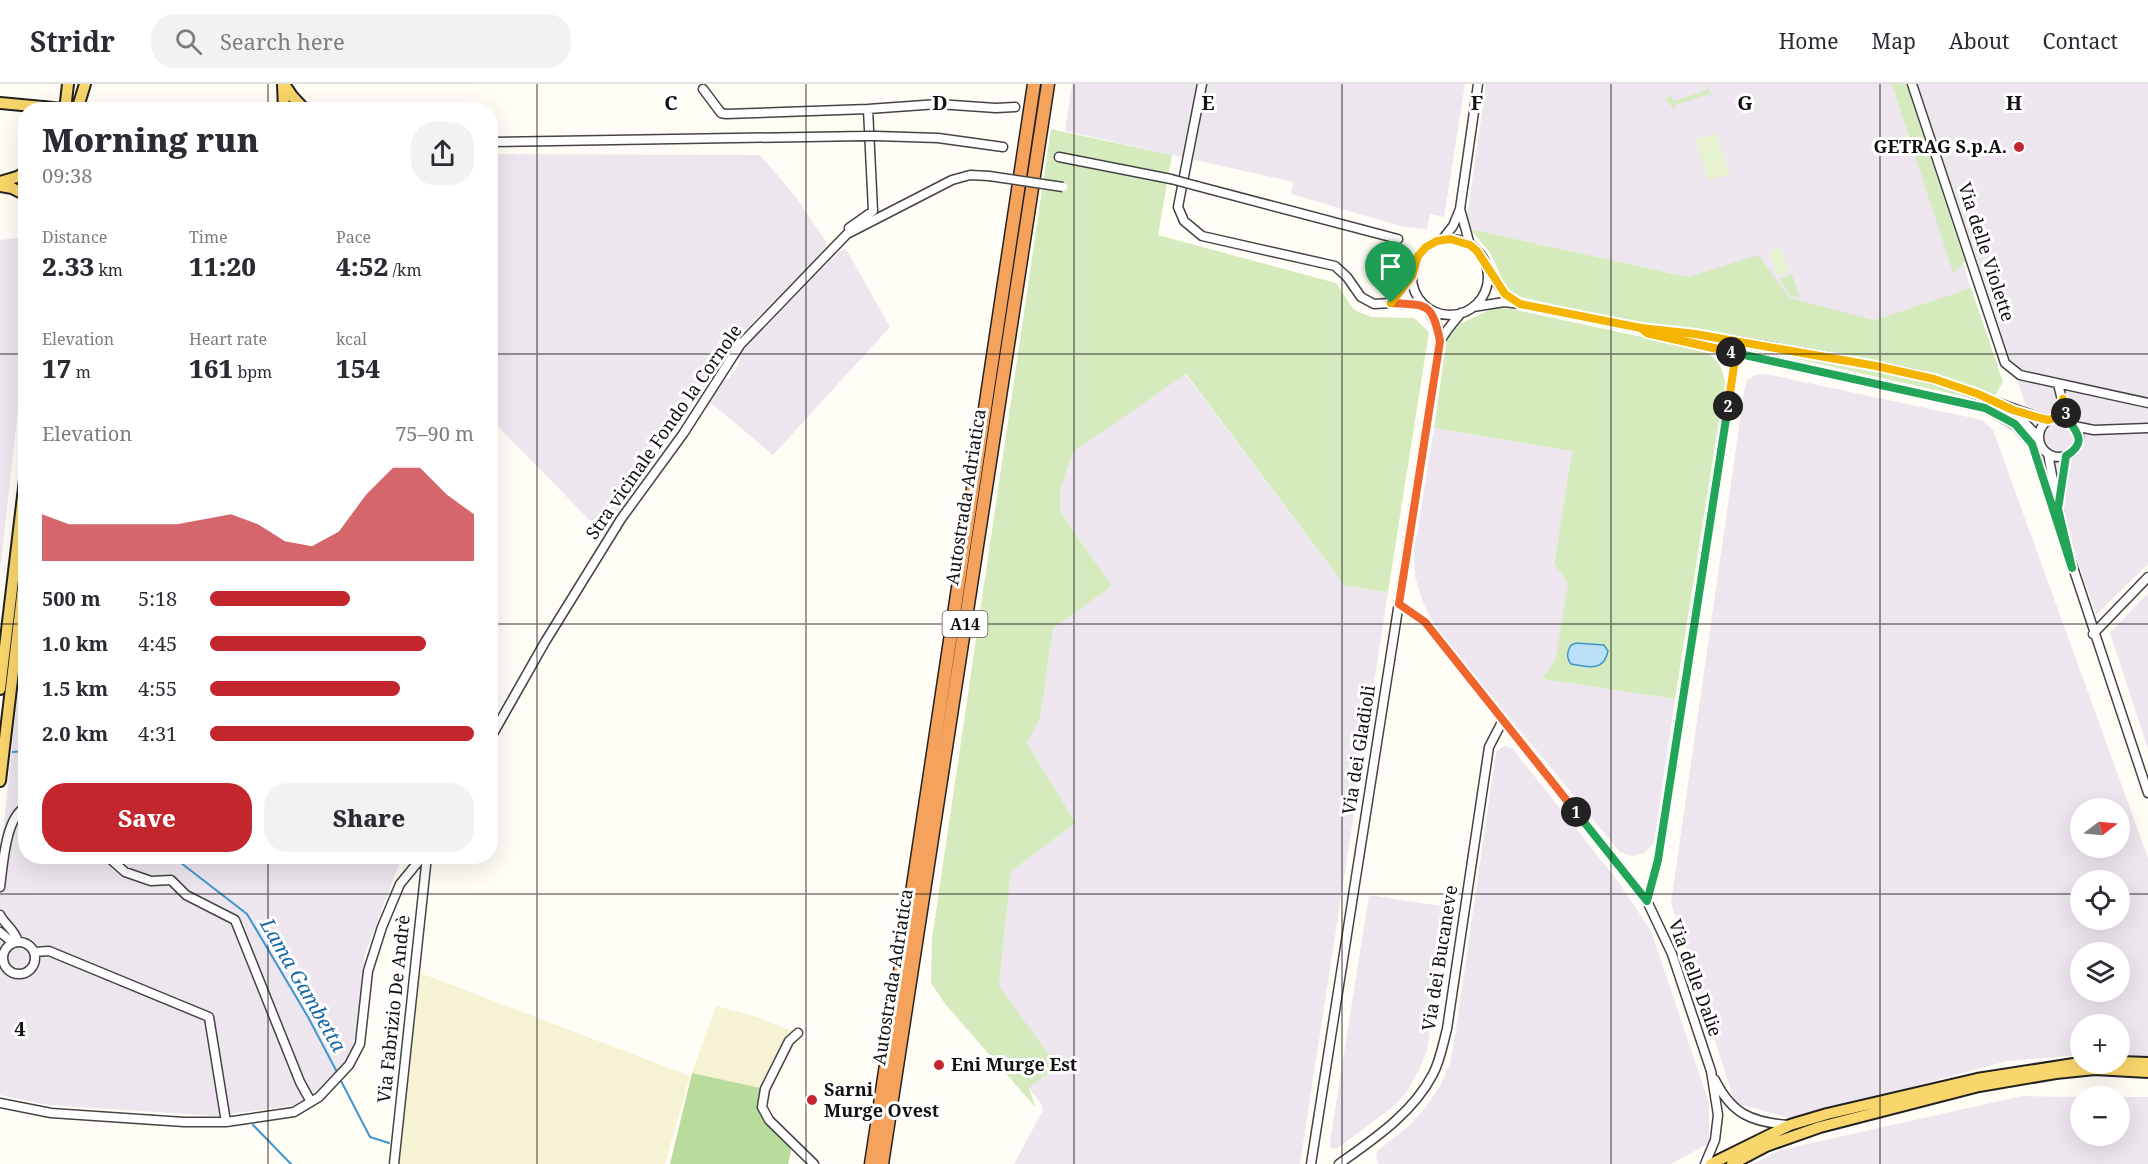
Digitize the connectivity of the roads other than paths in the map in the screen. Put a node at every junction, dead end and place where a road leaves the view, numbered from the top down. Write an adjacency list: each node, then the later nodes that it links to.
1 (68, 84): 11 (main road)
2 (78, 84): 12 (main road)
3 (85, 84): 13 (main road)
4 (284, 84): 14 (main road); 15 (main road)
5 (1034, 84): 88 (highway, Autostrada Adriatica / A14)
6 (1048, 84): 89 (highway, Autostrada Adriatica / A14)
7 (1202, 84): 34 (street)
8 (1478, 84): 27 (street)
9 (1912, 84): 42 (street, Via delle Violette)
10 (703, 89): 19 (street)
11 (66, 102)
12 (77, 102)
13 (79, 102)
14 (285, 102)
15 (298, 102)
16 (0, 103): 17 (main road, bridge)
17 (18, 105)
18 (1015, 107): 19 (street)
19 (868, 109): 28 (street)
20 (498, 142): 21 (street, bridge)
21 (1003, 147)
22 (1059, 157): 29 (street, bridge)
23 (18, 176): 24 (main road)
24 (0, 184): 26 (main road)
25 (1063, 187): 28 (street, Stra vicinale Fondo la Cornole, bridge)
26 (18, 191)
27 (1460, 209): 30 (street); 31 (street)
28 (847, 234): 63 (street, Stra vicinale Fondo la Cornole)
29 (1398, 239)
30 (1443, 240): 31 (street); 33 (street)
31 (1470, 245): 32 (street)
32 (1487, 269): 35 (street); 37 (street)
33 (1412, 276): 34 (street); 36 (street, Via dei Gladioli)
34 (1391, 303): 36 (street)
35 (1520, 304): 37 (street, Via dei Gladioli); 39 (street, Via dei Gladioli)
36 (1426, 307): 38 (street); 40 (street, Via dei Gladioli)
37 (1473, 307): 38 (street, Via dei Gladioli)
38 (1461, 313): 40 (street, Via dei Gladioli)
39 (1641, 328): 41 (street); 45 (street)
40 (1440, 341): 58 (street, Via dei Gladioli)
41 (1736, 353): 56 (street); 71 (street)
42 (2058, 384): 43 (street); 44 (street)
43 (2063, 399): 46 (street); 47 (street)
44 (2148, 403)
45 (2013, 410): 46 (street); 50 (street)
46 (2051, 419): 47 (street); 50 (street)
47 (2071, 423): 49 (street); 51 (street)
48 (2148, 428): 49 (street)
49 (2094, 430): 51 (street)
50 (2039, 438): 52 (street)
51 (2078, 442): 53 (street)
52 (2048, 454): 53 (street); 54 (street)
53 (2066, 456): 54 (street)
54 (2058, 509): 56 (street)
55 (18, 538): 61 (main road)
56 (2072, 568): 60 (street)
57 (2148, 577): 60 (street)
58 (1399, 604): 62 (street, Via delle Dalie); 90 (street, Via dei Gladioli)
59 (18, 629): 64 (main road)
60 (2093, 634): 65 (street)
61 (0, 688)
62 (1503, 720): 71 (street, Via delle Dalie); 91 (street, Via dei Bucaneve)
63 (498, 725)
64 (0, 780)
65 (2148, 793)
66 (18, 814): 70 (street)
67 (116, 864): 83 (street)
68 (418, 864): 83 (street)
69 (424, 864): 86 (street, Via Fabrizio De Andrè)
70 (0, 887)
71 (1647, 901): 80 (street, Via delle Dalie)
72 (0, 915): 74 (street)
73 (0, 932): 74 (street)
74 (15, 942): 75 (street); 75 (street)
75 (34, 952): 84 (street)
76 (798, 1033): 87 (street)
77 (2130, 1062): 78 (main road)
78 (2148, 1063)
79 (2070, 1065): 85 (main road)
80 (1711, 1071): 85 (street); 92 (street, Via delle Dalie)
81 (2148, 1072): 94 (main road)
82 (0, 1102): 84 (street)
83 (311, 1102): 84 (street)
84 (226, 1122)
85 (1790, 1125): 93 (main road)
86 (394, 1164)
87 (814, 1164)
88 (870, 1164)
89 (882, 1164)
90 (1311, 1164)
91 (1339, 1164)
92 (1705, 1164)
93 (1711, 1164)
94 (1732, 1164)

